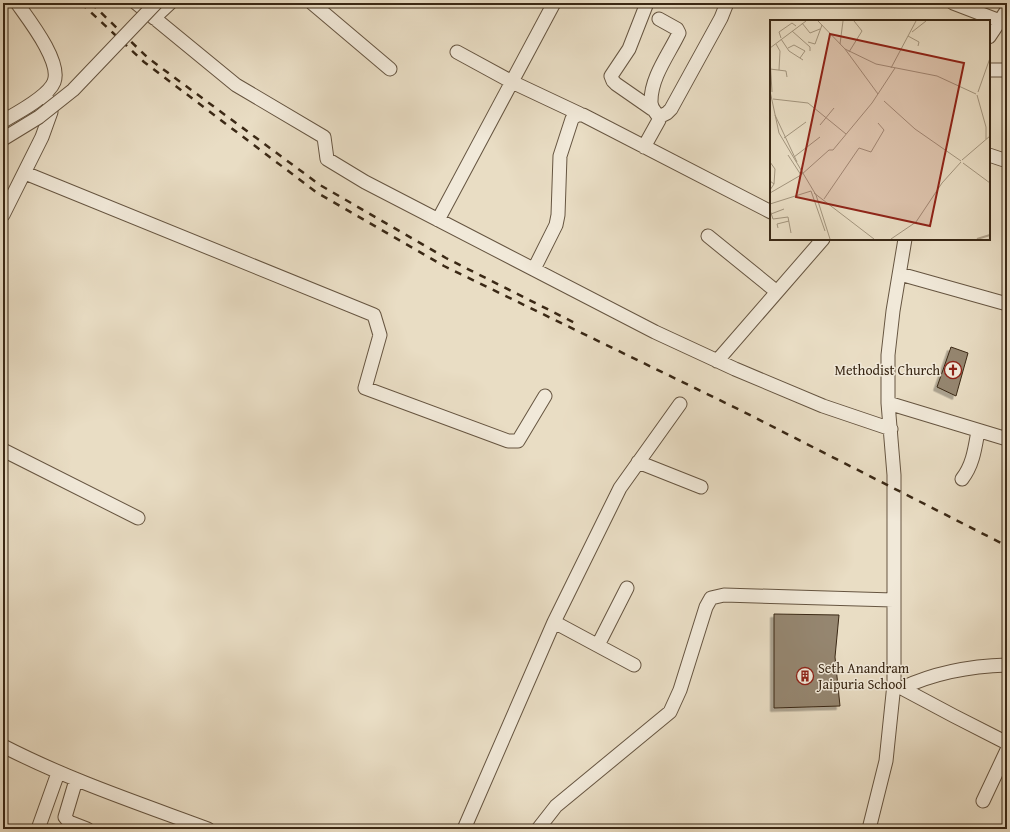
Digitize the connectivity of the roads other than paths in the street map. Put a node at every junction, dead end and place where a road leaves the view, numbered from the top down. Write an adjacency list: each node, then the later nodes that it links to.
1 (17, 3): 20 (street)
2 (136, 3): 11 (street)
3 (156, 3): 24 (street, bridge)
4 (170, 3): 11 (street)
5 (312, 3): 16 (street)
6 (554, 3): 19 (street)
7 (647, 3): 21 (street)
8 (727, 3): 21 (street)
9 (953, 3): 13 (street)
10 (1007, 10): 13 (street)
11 (154, 18): 31 (street)
12 (659, 19): 21 (street)
13 (1000, 21): 14 (street)
14 (990, 36)
15 (457, 52): 19 (street)
16 (390, 69)
17 (990, 70): 18 (street)
18 (1007, 70)
19 (512, 82): 22 (street); 31 (street)
20 (46, 94): 23 (street); 28 (street)
21 (656, 113): 25 (street)
22 (580, 114): 25 (street); 35 (street)
23 (3, 121)
24 (3, 139)
25 (644, 147): 29 (street)
26 (990, 155): 27 (street)
27 (1007, 161)
28 (25, 173): 30 (street); 40 (street)
29 (770, 211)
30 (3, 215)
31 (438, 220): 35 (street)
32 (708, 236): 37 (street)
33 (822, 240): 37 (street)
34 (905, 240): 36 (street)
35 (534, 270): 39 (street)
36 (900, 274): 38 (street); 41 (street)
37 (777, 292): 39 (street)
38 (1007, 304)
39 (717, 361): 43 (street)
40 (545, 396)
41 (888, 402): 43 (street); 44 (street)
42 (680, 404): 47 (street)
43 (891, 429): 52 (street)
44 (978, 431): 45 (street); 48 (street)
45 (1007, 439)
46 (3, 450): 50 (street)
47 (638, 462): 49 (street); 53 (street)
48 (962, 480)
49 (701, 487)
50 (138, 518)
51 (627, 588): 54 (street)
52 (893, 600): 57 (street); 68 (street)
53 (554, 622): 54 (street); 67 (street)
54 (598, 645): 55 (street)
55 (634, 665)
56 (1007, 665): 57 (street)
57 (898, 686): 58 (street); 69 (street)
58 (1007, 743)
59 (3, 746): 61 (street)
60 (1007, 750): 63 (street)
61 (58, 773): 62 (street); 64 (street)
62 (76, 780): 65 (street); 66 (street)
63 (983, 801)
64 (38, 829)
65 (87, 829)
66 (208, 829)
67 (464, 829)
68 (538, 829)
69 (869, 829)

